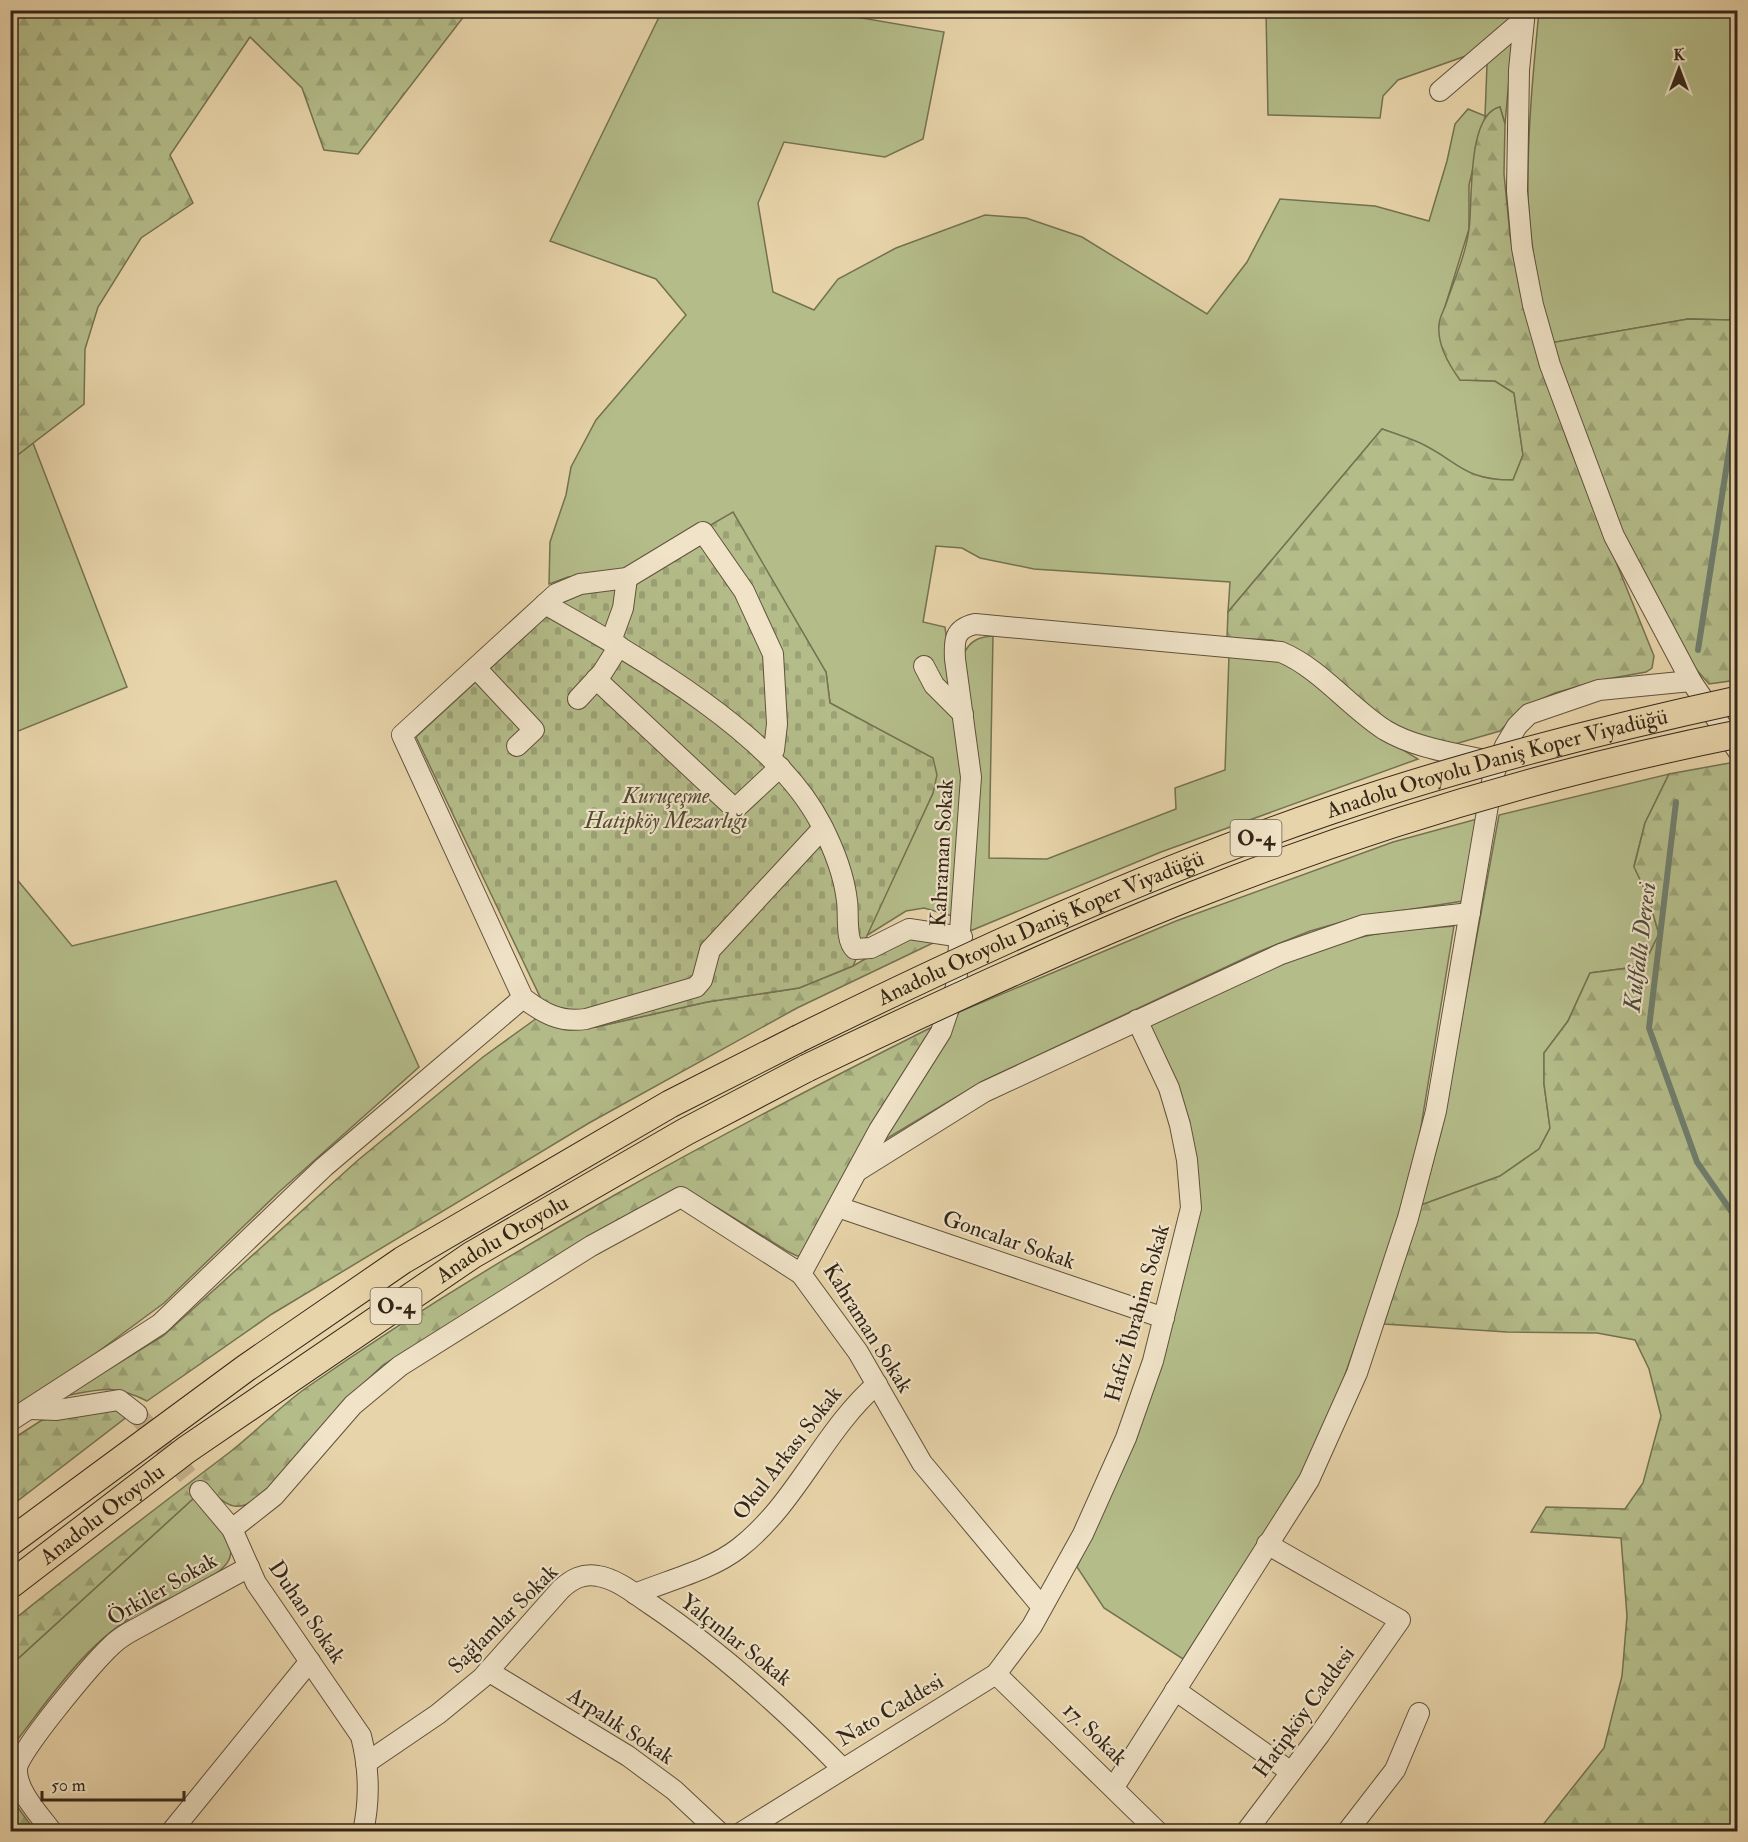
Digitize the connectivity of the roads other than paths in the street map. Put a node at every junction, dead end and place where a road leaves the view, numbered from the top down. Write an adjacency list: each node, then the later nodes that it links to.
1 (1524, 15): 2 (street); 9 (street)
2 (1440, 91)
3 (627, 578): 4 (street); 5 (street); 16 (street)
4 (545, 604): 5 (street); 7 (street)
5 (615, 644): 8 (street); 16 (street)
6 (924, 666): 12 (street)
7 (476, 668): 14 (street); 21 (street)
8 (596, 679): 10 (street); 16 (street)
9 (1691, 681): 15 (street); 17 (street)
10 (578, 699)
11 (1737, 700): 23 (highway, Anadolu Otoyolu Daniş Koper Viyadüğü / O-4, bridge)
12 (963, 714): 17 (street, Kahraman Sokak); 20 (street, Kahraman Sokak)
13 (1737, 734): 24 (highway, Anadolu Otoyolu Daniş Koper Viyadüğü / O-4, bridge)
14 (518, 746)
15 (1737, 751)
16 (775, 762): 18 (street)
17 (1498, 763): 19 (street)
18 (823, 828): 20 (street); 21 (street)
19 (1470, 913): 22 (street); 37 (street)
20 (962, 938): 25 (street, Kahraman Sokak)
21 (523, 998): 30 (street)
22 (1137, 1020): 25 (street); 28 (street, Hafız İbrahim Sokak)
23 (798, 1039): 35 (highway, Anadolu Otoyolu / O-4)
24 (807, 1068): 36 (highway, Anadolu Otoyolu / O-4)
25 (857, 1171): 26 (street, Kahraman Sokak)
26 (838, 1207): 27 (street, Kahraman Sokak); 28 (street, Goncalar Sokak)
27 (801, 1274): 29 (street, Kahraman Sokak); 34 (street)
28 (1164, 1318): 43 (street, Hafız İbrahim Sokak)
29 (877, 1384): 41 (street, Okul Arkası Sokak); 43 (street, Kahraman Sokak)
30 (31, 1408): 31 (street); 32 (street)
31 (138, 1414)
32 (10, 1421)
33 (201, 1491): 34 (street, Duhan Sokak)
34 (232, 1529): 38 (street, Duhan Sokak)
35 (10, 1542)
36 (63, 1544): 40 (highway, Anadolu Otoyolu / O-4); 42 (street)
37 (1267, 1544): 47 (street); 51 (street, Hatipköy Caddesi)
38 (249, 1567): 44 (street, Duhan Sokak); 53 (street, Örkiler Sokak)
39 (584, 1575): 41 (street, Yalçınlar Sokak); 45 (street, Sağlamlar Sokak)
40 (10, 1585)
41 (635, 1594): 50 (street, Yalçınlar Sokak)
42 (10, 1599)
43 (1042, 1607): 46 (street, Nato Caddesi)
44 (310, 1661): 49 (street, Duhan Sokak); 54 (street)
45 (488, 1671): 49 (street, Sağlamlar Sokak); 56 (street, Arpalık Sokak)
46 (996, 1674): 50 (street, Nato Caddesi); 52 (street, 17. Sokak)
47 (1175, 1690): 51 (street); 52 (street)
48 (1419, 1713): 60 (street)
49 (366, 1763): 55 (street)
50 (842, 1767): 57 (street, Nato Caddesi)
51 (1291, 1772): 59 (street, Hatipköy Caddesi)
52 (1114, 1787): 58 (street, 17. Sokak)
53 (52, 1832)
54 (171, 1832)
55 (363, 1832)
56 (719, 1832)
57 (742, 1832)
58 (1158, 1832)
59 (1246, 1832)
60 (1347, 1832)

